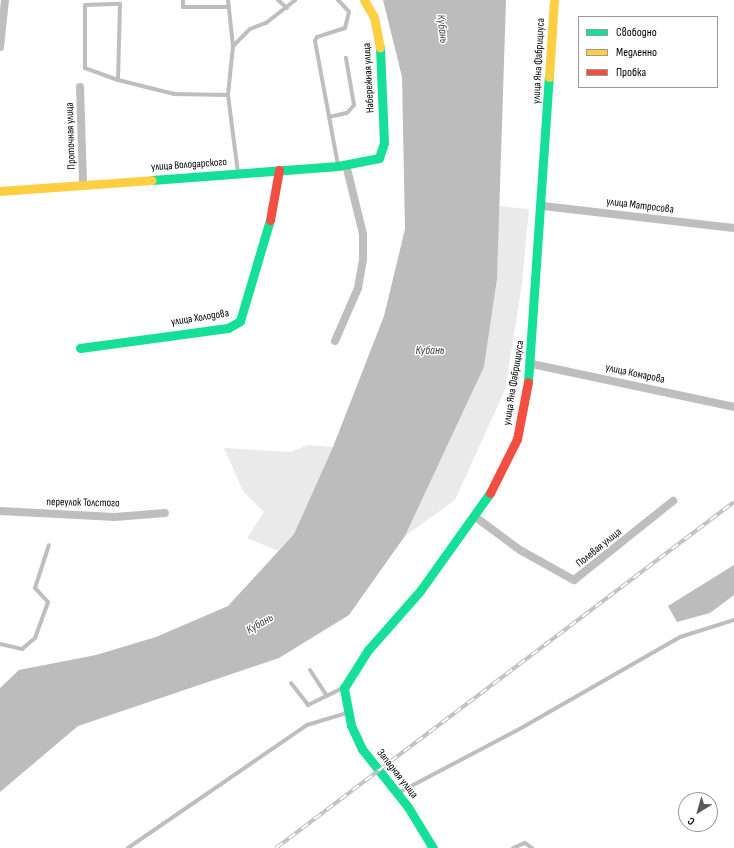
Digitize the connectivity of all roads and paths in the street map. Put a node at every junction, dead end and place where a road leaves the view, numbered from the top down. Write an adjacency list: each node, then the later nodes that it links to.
1 (5, 0): 12 (street)
2 (183, 0): 9 (lane)
3 (228, 0): 9 (lane)
4 (278, 0): 10 (lane)
5 (296, 0): 10 (lane)
6 (338, 0): 17 (lane)
7 (364, 0): 18 (street, Набережная улица)
8 (554, 0): 24 (street, улица Яна Фабрициуса)
9 (229, 7): 11 (lane)
10 (287, 8): 11 (lane)
11 (233, 46): 16 (lane)
12 (0, 47)
13 (346, 58): 17 (lane)
14 (118, 80): 14 (lane); 16 (lane)
15 (80, 87): 22 (street, Проточная улица)
16 (228, 95): 21 (lane)
17 (329, 116): 19 (lane)
18 (379, 158): 19 (street, улица Володарского)
19 (342, 165): 20 (street, улица Володарского); 26 (street)
20 (279, 170): 21 (street, улица Володарского); 27 (street, улица Холодова)
21 (238, 174): 22 (street, улица Володарского)
22 (83, 185): 23 (street, улица Володарского)
23 (0, 191)
24 (542, 206): 25 (street, улица Матросова); 28 (street, улица Яна Фабрициуса)
25 (734, 228)
26 (336, 341)
27 (80, 348)
28 (532, 364): 29 (street, улица Комарова); 33 (street, улица Яна Фабрициуса)
29 (734, 407)
30 (673, 501): 33 (street, Полевая улица)
31 (0, 511): 32 (street, переулок Толстого)
32 (165, 513)
33 (474, 516): 39 (street, улица Яна Фабрициуса)
34 (49, 545): 36 (lane)
35 (734, 620): 42 (lane)
36 (0, 644)
37 (310, 670): 40 (lane)
38 (291, 683): 40 (lane)
39 (344, 688): 40 (lane); 41 (street)
40 (326, 695)
41 (347, 713): 42 (street, Западная улица); 43 (lane)
42 (397, 793): 44 (street, Западная улица)
43 (128, 848)
44 (433, 848)
45 (513, 848): 46 (lane)
46 (532, 848)

